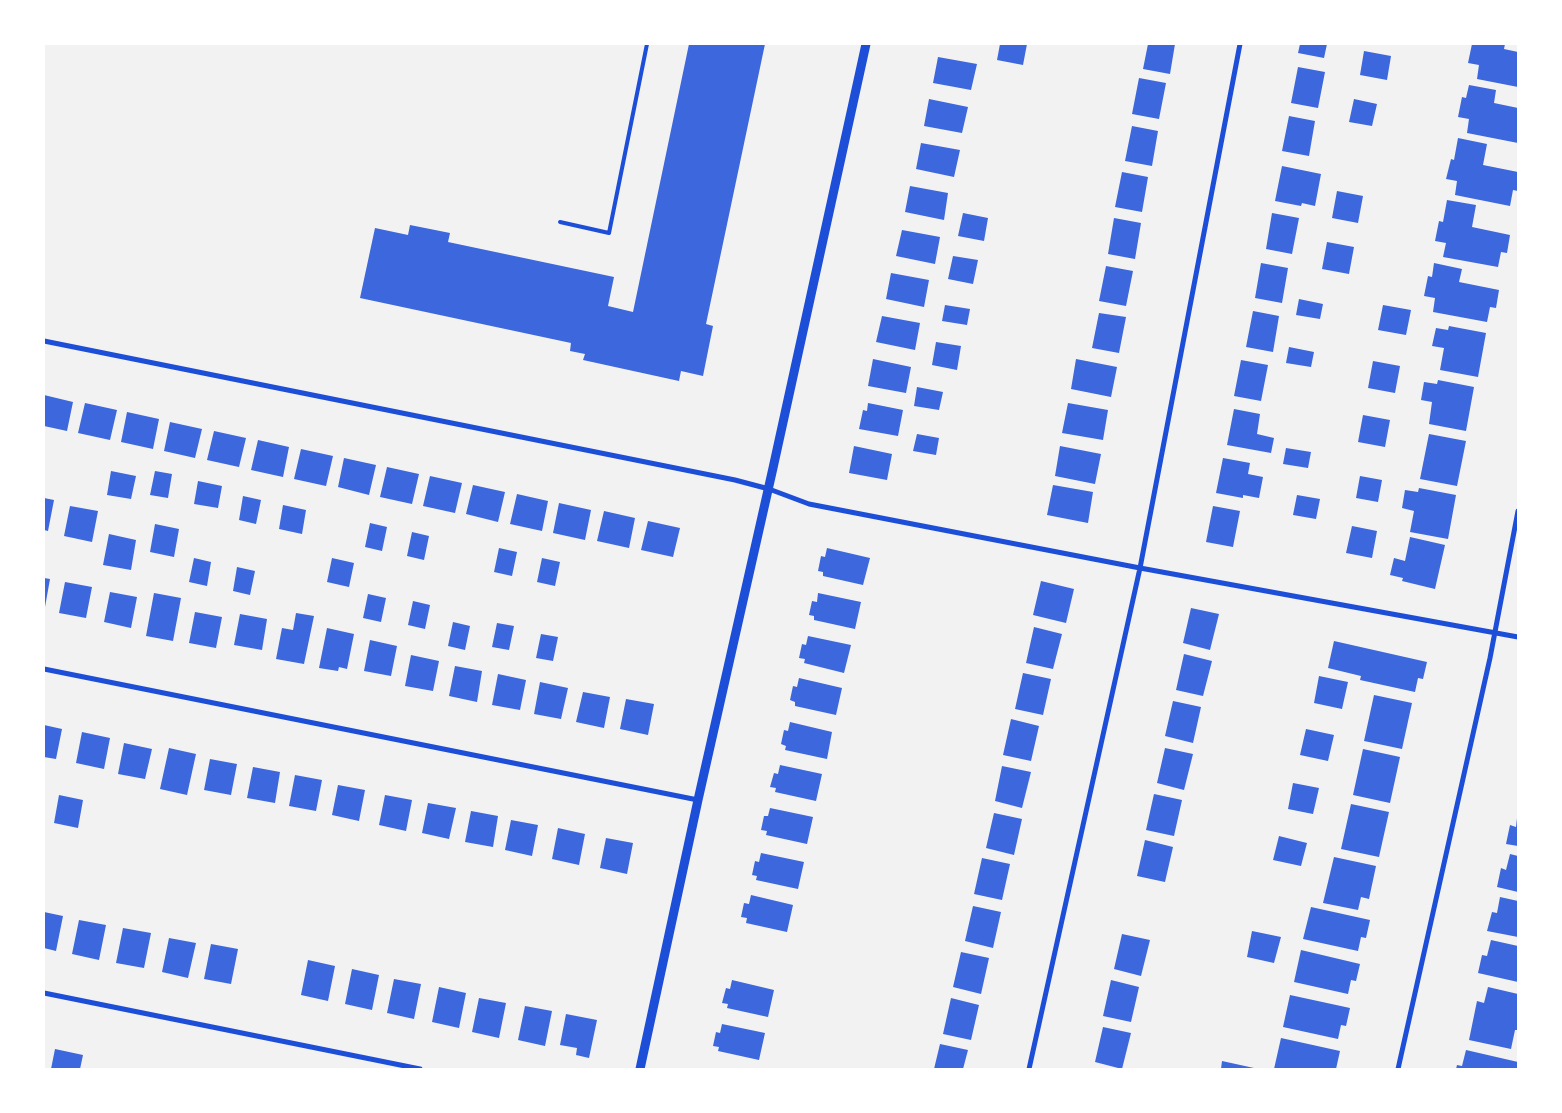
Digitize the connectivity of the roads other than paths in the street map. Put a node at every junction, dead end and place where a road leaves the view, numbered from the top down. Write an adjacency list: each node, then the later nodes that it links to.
1 (647, 44): 4 (lane)
2 (866, 44): 6 (street)
3 (1240, 44): 8 (street)
4 (560, 222)
5 (44, 341): 6 (street)
6 (768, 490): 8 (street); 12 (street)
7 (1518, 510): 9 (street)
8 (1140, 568): 9 (street); 16 (street)
9 (1495, 633): 10 (street); 17 (street)
10 (1518, 638)
11 (44, 669): 12 (street)
12 (698, 800): 15 (street)
13 (44, 993): 14 (street)
14 (420, 1069)
15 (640, 1069)
16 (1029, 1069)
17 (1398, 1069)

